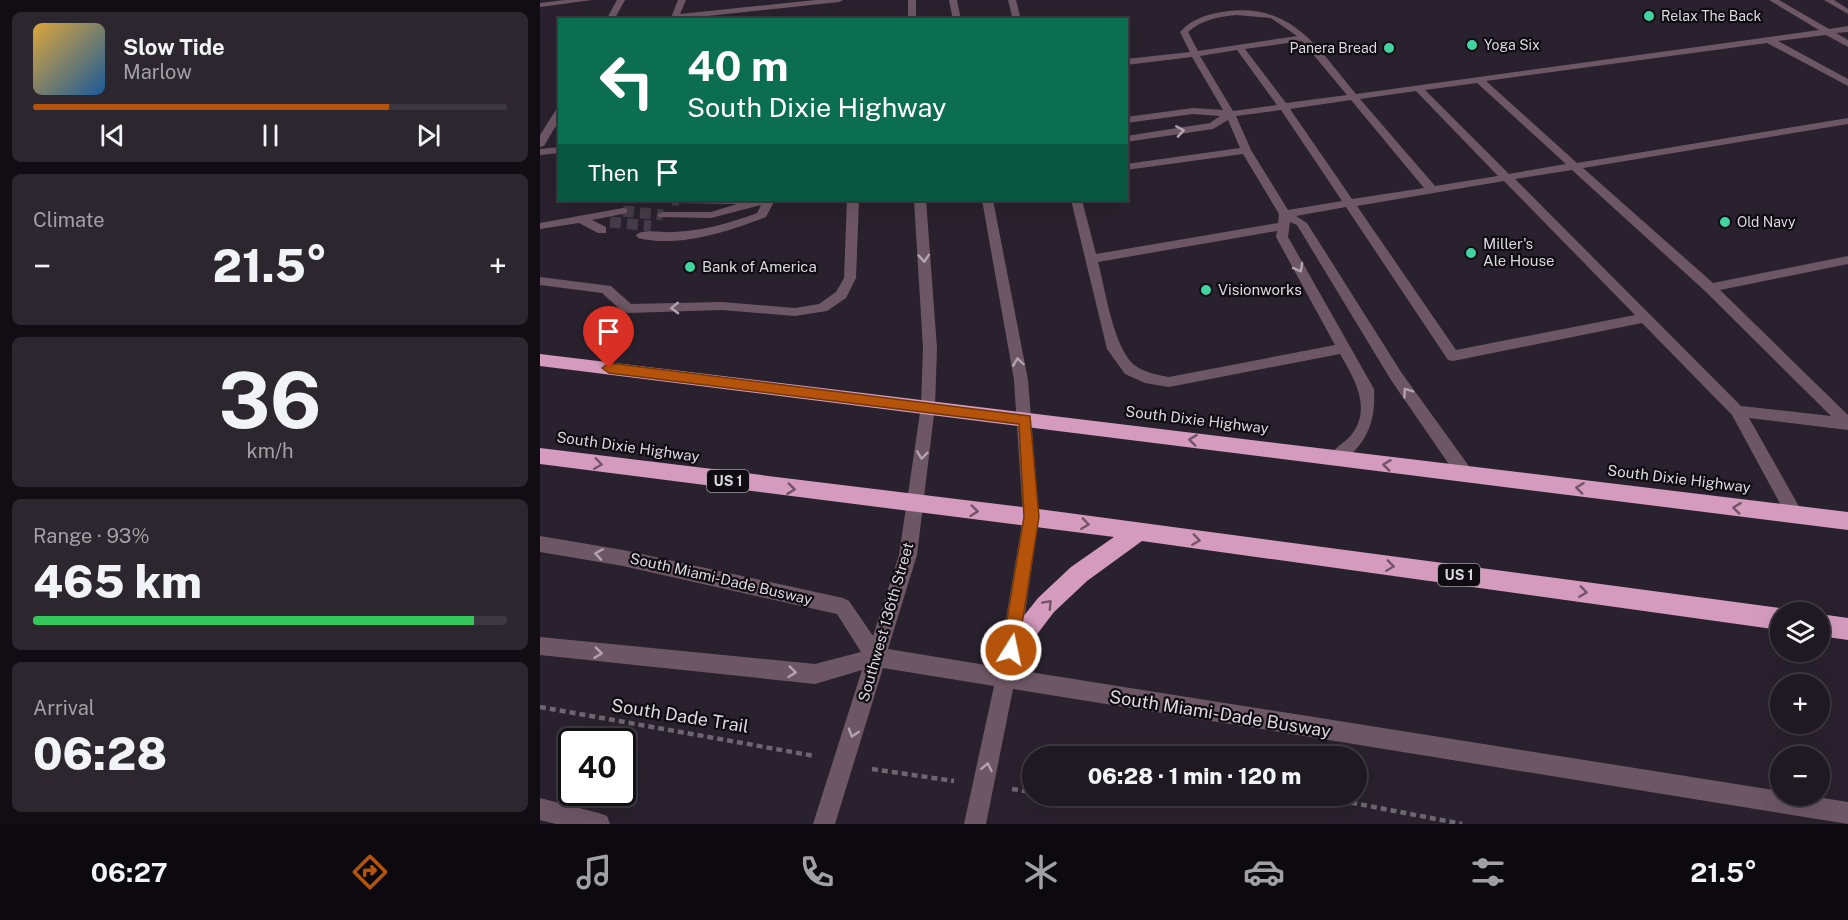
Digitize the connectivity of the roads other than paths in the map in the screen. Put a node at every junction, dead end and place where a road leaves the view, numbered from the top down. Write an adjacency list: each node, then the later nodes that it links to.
1 (588, 0): 10 (street)
2 (621, 0): 12 (street)
3 (682, 0): 13 (street)
4 (839, 0): 13 (street)
5 (912, 0): 14 (street)
6 (953, 0): 15 (street)
7 (1012, 0): 16 (street)
8 (1773, 0): 18 (street)
9 (1828, 0): 11 (street)
10 (540, 5)
11 (1848, 12)
12 (611, 18)
13 (675, 18)
14 (912, 18)
15 (957, 18)
16 (1016, 18)
17 (1848, 29): 18 (street)
18 (1824, 31): 20 (street); 21 (street)
19 (1304, 38): 22 (street); 23 (street); 28 (street)
20 (1767, 39): 25 (street); 26 (street)
21 (1848, 44)
22 (1240, 48): 23 (street); 29 (street)
23 (1195, 54): 24 (street); 31 (street)
24 (1128, 62)
25 (1478, 80): 27 (street); 40 (street)
26 (1848, 83)
27 (1418, 88): 28 (street); 41 (street)
28 (1353, 97): 29 (street); 42 (street)
29 (1283, 106): 31 (street); 50 (street)
30 (558, 113): 35 (street)
31 (1230, 114): 32 (street); 34 (street, one-way to 31); 37 (street)
32 (1128, 120)
33 (1848, 121): 40 (street)
34 (1128, 139)
35 (540, 144)
36 (558, 150): 38 (street)
37 (1246, 150): 39 (street); 54 (street)
38 (540, 152)
39 (1128, 167)
40 (1575, 168): 41 (street); 61 (street)
41 (1508, 179): 42 (street); 62 (street)
42 (1433, 191): 50 (street)
43 (615, 201): 53 (street)
44 (764, 201): 52 (street)
45 (768, 201): 57 (street)
46 (853, 201): 60 (street, one-way to 60)
47 (920, 201): 65 (street, Southwest 136th Street, one-way to 65)
48 (988, 201): 67 (street, one-way to 48)
49 (1076, 201): 58 (street)
50 (1348, 204): 54 (street); 62 (street)
51 (623, 211): 53 (street)
52 (663, 215)
53 (579, 218): 55 (street); 56 (street)
54 (1284, 220): 58 (street); 63 (street, one-way to 63); 71 (street, one-way to 54)
55 (606, 226)
56 (541, 227)
57 (647, 230)
58 (1091, 259): 63 (street)
59 (1848, 260): 61 (street)
60 (540, 281)
61 (1710, 288): 68 (street)
62 (1645, 318): 66 (street)
63 (1344, 348): 70 (street)
64 (540, 360): 65 (highway, South Dixie Highway)
65 (928, 406): 67 (highway, South Dixie Highway); 72 (street, Southwest 136th Street, one-way to 72)
66 (1737, 411): 68 (street); 73 (street)
67 (1026, 420): 70 (highway, South Dixie Highway, one-way to 67); 74 (street)
68 (1848, 424)
69 (540, 456): 72 (highway, South Dixie Highway / US 1, one-way to 72)
70 (1336, 458): 71 (highway, South Dixie Highway, one-way to 70)
71 (1465, 474): 73 (highway, South Dixie Highway, one-way to 71)
72 (916, 505): 74 (highway, South Dixie Highway / US 1, one-way to 74); 83 (street, Southwest 136th Street)
73 (1795, 515): 75 (highway, South Dixie Highway)
74 (1032, 517): 76 (highway, South Dixie Highway / US 1, one-way to 76); 82 (street)
75 (1848, 521)
76 (1138, 532): 78 (highway, South Dixie Highway / US 1, one-way to 78); 82 (highway, one-way to 76)
77 (540, 544): 83 (street, South Miami-Dade Busway, one-way to 77)
78 (1770, 618)
79 (1830, 626): 80 (highway)
80 (1848, 628)
81 (540, 646): 83 (street, South Miami-Dade Busway, one-way to 83)
82 (1011, 650): 84 (street)
83 (876, 657): 84 (street, South Miami-Dade Busway); 88 (street, Southwest 136th Street, one-way to 88)
84 (1005, 678): 86 (street, South Miami-Dade Busway); 89 (street, one-way to 84)
85 (540, 810): 87 (street)
86 (1848, 813)
87 (599, 824)
88 (824, 824)
89 (975, 824)

